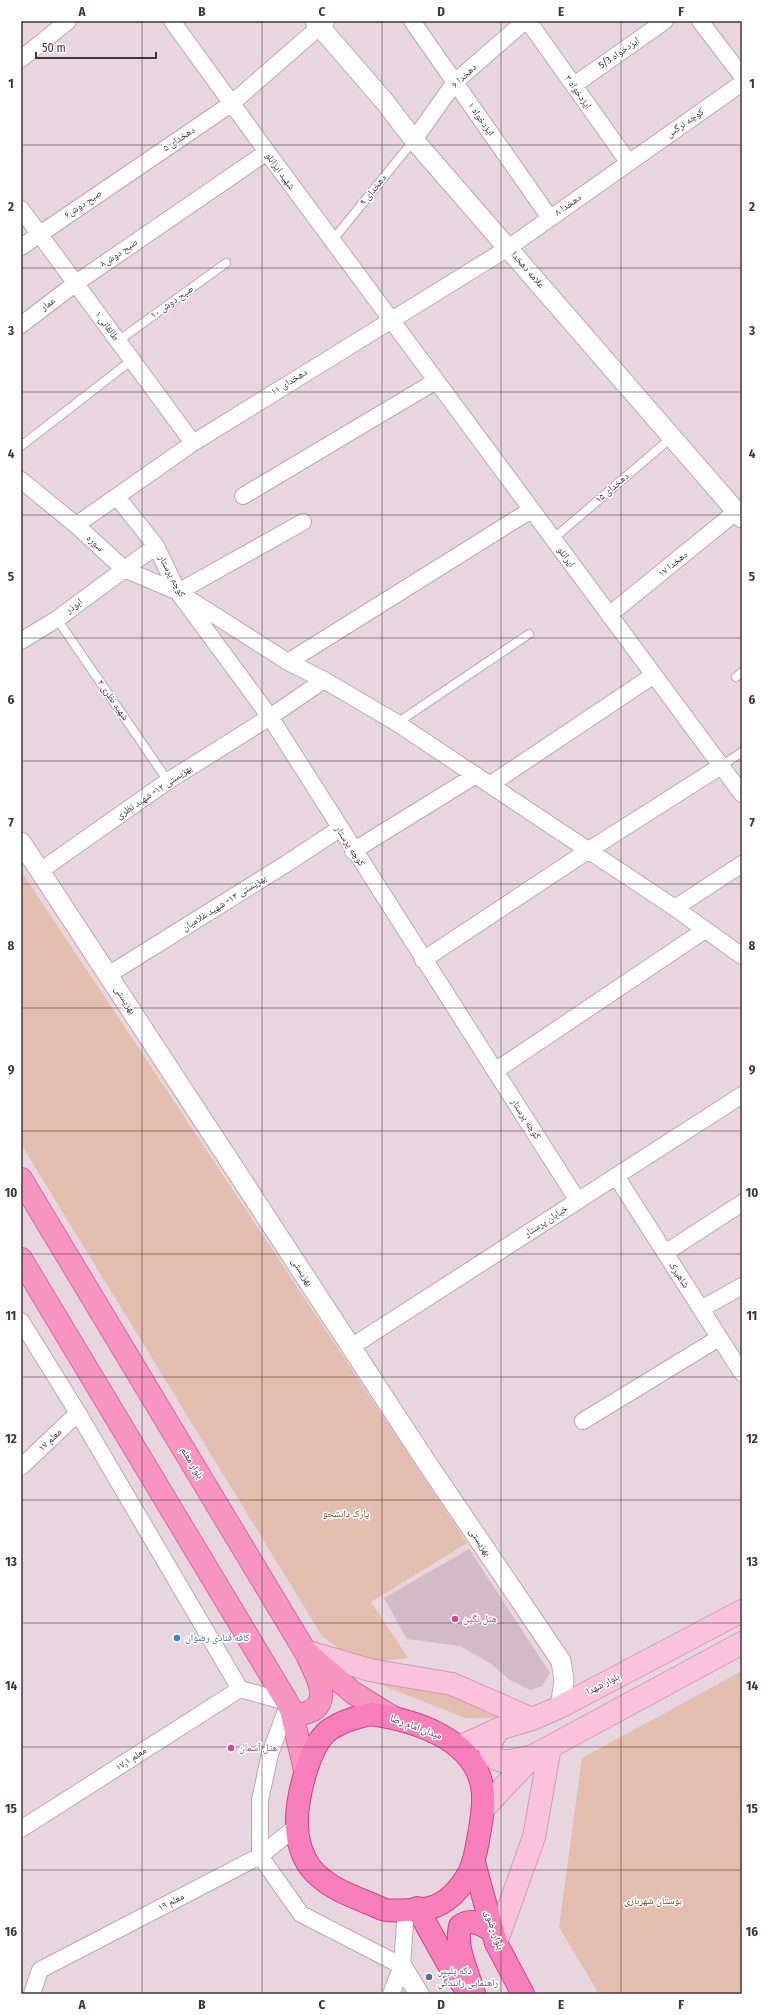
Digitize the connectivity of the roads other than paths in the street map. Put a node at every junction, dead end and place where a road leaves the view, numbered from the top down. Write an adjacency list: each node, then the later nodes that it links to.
1 (68, 21): 9 (street)
2 (172, 21): 14 (street, شهید ایزانلو)
3 (412, 21): 11 (street, ایزدخواه ۱)
4 (525, 21): 11 (street, دهخدا ۶)
5 (528, 21): 13 (street, ایزدخواه ۳)
6 (665, 21): 13 (street, ایزدخواه 5/3)
7 (700, 21): 10 (street)
8 (320, 23): 14 (street, دهخدای ۵); 15 (street, علامه دهخدا)
9 (21, 58)
10 (742, 76)
11 (455, 82): 15 (street, دهخدا ۶); 20 (street, ایزدخواه ۱)
12 (742, 83): 17 (street, کوچه نرگس)
13 (574, 85): 17 (street, ایزدخواه ۳)
14 (231, 104): 16 (street, شهید ایزانلو); 18 (street, دهخدای ۵)
15 (414, 140): 22 (lane, دهخدای ۹); 24 (street, علامه دهخدا)
16 (267, 152): 22 (street, شهید ایزانلو); 26 (street, صبح دوش۸)
17 (629, 163): 20 (street, دهخدا ۸)
18 (127, 174): 21 (street, صبح دوش۶)
19 (21, 209): 21 (street, طالقانی ۱)
20 (550, 218): 24 (street, دهخدا ۸)
21 (38, 233): 23 (street, صبح دوش۶); 26 (street, طالقانی ۱)
22 (332, 241): 27 (street, شهید ایزانلو)
23 (21, 247)
24 (508, 248): 27 (street, دهخدای ۱۱); 32 (street, علامه دهخدا)
25 (226, 264): 29 (lane, صبح دوش ۱۰)
26 (76, 283): 28 (street, عمار); 29 (street, طالقانی ۱)
27 (390, 319): 31 (street, ایرانلو); 33 (street, دهخدای ۱۱)
28 (21, 325)
29 (118, 341): 30 (street, طالقانی ۱)
30 (132, 360): 33 (street, طالقانی ۱); 34 (lane)
31 (436, 381): 36 (street); 38 (street, ایرانلو)
32 (672, 436): 39 (street, علامه دهخدا); 42 (lane, دهخدای ۱۵)
33 (193, 443): 37 (street, دهخدای ۱۱)
34 (21, 446)
35 (21, 480): 41 (street, سوره)
36 (243, 496)
37 (117, 497): 41 (street, دهخدای ۱۱); 43 (street, کوچه پرستار)
38 (531, 510): 42 (street, ایرانلو); 50 (street)
39 (740, 512): 46 (street, دهخدا ۱۷)
40 (302, 522): 45 (street)
41 (76, 525): 44 (street, سوره)
42 (553, 539): 46 (street, ایرانلو)
43 (156, 546): 44 (street, ابوذر); 45 (street, کوچه پرستار)
44 (124, 569): 45 (street, سوره); 47 (street, ابوذر)
45 (178, 592): 50 (street, سوره); 53 (street, کوچه پرستار)
46 (609, 615): 51 (street, ایرانلو)
47 (57, 619): 49 (street, ابوذر); 58 (lane, شهید نظری ۲)
48 (529, 634): 54 (lane)
49 (21, 641)
50 (288, 662): 52 (street, سوره)
51 (654, 675): 56 (street, ایرانلو); 59 (street)
52 (324, 680): 53 (street, بهزیستی ۱۲- شهید نظری); 54 (street, سوره)
53 (270, 717): 58 (street, بهزیستی ۱۲- شهید نظری); 61 (street, کوچه پرستار)
54 (397, 723): 57 (street, سوره)
55 (742, 752): 56 (lane)
56 (722, 766): 60 (street, ایرانلو); 63 (street)
57 (476, 775): 59 (street, سوره); 64 (street)
58 (168, 781): 66 (street, بهزیستی ۱۲- شهید نظری)
59 (491, 784): 63 (street, سوره)
60 (742, 794)
61 (339, 829): 64 (street, کوچه پرستار); 71 (street, بهزیستی ۱۴- شهید غلامیان)
62 (21, 842): 66 (street, بهزیستی)
63 (589, 850): 67 (street, سوره); 70 (street)
64 (353, 851): 70 (street, کوچه پرستار)
65 (742, 864): 67 (street)
66 (40, 871): 71 (street, بهزیستی)
67 (675, 908): 68 (street, سوره)
68 (706, 930): 69 (street, سوره); 72 (street)
69 (742, 956)
70 (423, 960): 72 (street, کوچه پرستار)
71 (108, 974): 84 (street, بهزیستی)
72 (495, 1071): 76 (street, کوچه پرستار)
73 (742, 1095): 74 (street, خیابان پرستار)
74 (616, 1176): 76 (street, خیابان پرستار); 78 (street, شاهپرک)
75 (21, 1179): 91 (main road, بلوار معلم)
76 (578, 1200): 84 (street, خیابان پرستار)
77 (742, 1203): 78 (street)
78 (665, 1253): 81 (street, شاهپرک)
79 (21, 1259): 93 (main road)
80 (742, 1286): 81 (street)
81 (701, 1309): 83 (street, شاهپرک)
82 (21, 1321): 86 (street)
83 (720, 1338): 85 (street, شاهپرک); 87 (street)
84 (351, 1347): 94 (street, بهزیستی)
85 (740, 1366)
86 (78, 1413): 88 (street, معلم ۱۷); 92 (street)
87 (583, 1421)
88 (21, 1467)
89 (742, 1611): 94 (main road, بلوار شهدا)
90 (742, 1643): 99 (main road)
91 (305, 1651): 93 (main road); 95 (main road, بلوار معلم); 96 (main road)
92 (240, 1688): 93 (street); 103 (street, معلم ۱۷٫۱)
93 (289, 1706): 100 (main road); 104 (street)
94 (560, 1706): 96 (main road, بلوار شهدا)
95 (394, 1718): 98 (highway, میدان امام رضا); 100 (highway, میدان امام رضا)
96 (532, 1719): 97 (main road, بلوار شهدا)
97 (499, 1729): 98 (main road, بلوار شهدا); 99 (main road)
98 (459, 1747): 101 (highway, میدان امام رضا)
99 (541, 1752): 101 (main road); 107 (main road)
100 (305, 1770): 102 (highway, میدان امام رضا)
101 (484, 1808): 105 (highway, میدان امام رضا)
102 (297, 1826): 104 (street, معلم ۱۹); 106 (highway, میدان امام رضا)
103 (21, 1829)
104 (260, 1856): 108 (street); 109 (street, معلم ۱۹)
105 (474, 1863): 106 (highway, میدان امام رضا); 107 (highway, بلوار رضوی)
106 (411, 1909): 108 (street); 112 (highway)
107 (495, 1937): 113 (highway); 114 (highway, بلوار رضوی)
108 (402, 1966): 110 (street); 111 (street)
109 (32, 1994)
110 (391, 1994)
111 (420, 1994)
112 (469, 1994)
113 (474, 1994)
114 (524, 1994)

